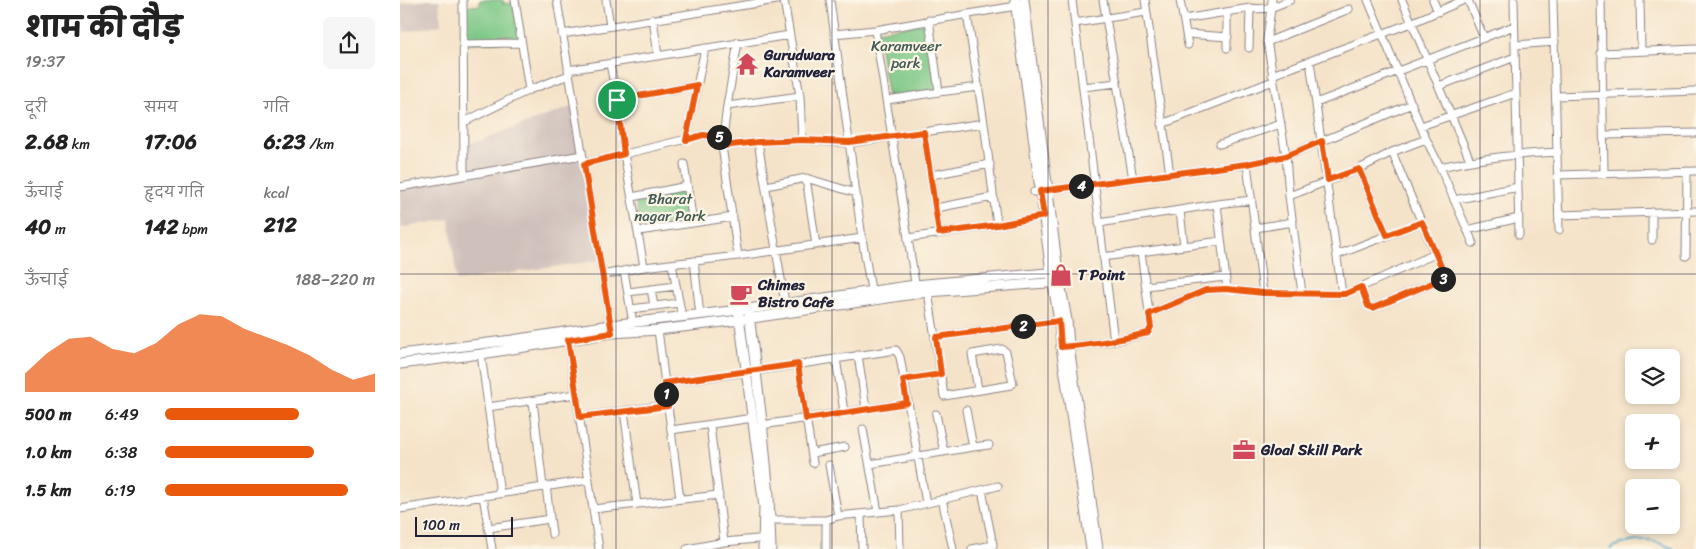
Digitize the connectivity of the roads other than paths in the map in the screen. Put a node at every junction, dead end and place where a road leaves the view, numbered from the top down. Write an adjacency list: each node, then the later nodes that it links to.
1 (463, 0): 51 (street)
2 (515, 0): 50 (street)
3 (557, 0): 40 (street)
4 (606, 0): 37 (street)
5 (777, 0): 23 (street)
6 (784, 0): 43 (street)
7 (830, 0): 41 (street)
8 (1072, 0): 35 (street)
9 (1103, 0): 31 (street)
10 (1145, 0): 27 (street)
11 (1180, 0): 33 (street)
12 (1256, 0): 25 (street)
13 (1290, 0): 24 (street)
14 (1368, 0): 44 (street)
15 (1402, 0): 36 (street)
16 (1433, 0): 29 (street)
17 (1466, 0): 29 (street); 46 (street)
18 (1514, 0): 38 (street)
19 (1554, 0): 49 (street)
20 (1601, 0): 59 (street)
21 (1640, 0): 58 (street)
22 (1018, 2): 30 (street); 132 (street)
23 (739, 3): 32 (street)
24 (1272, 4): 25 (street); 48 (street)
25 (1254, 9): 28 (street); 56 (street)
26 (1349, 9): 48 (street)
27 (1146, 12): 31 (street); 88 (street)
28 (1226, 12): 33 (street); 45 (street)
29 (1438, 12): 36 (street)
30 (967, 14): 34 (street); 71 (street)
31 (1106, 17): 35 (street); 68 (street)
32 (652, 19): 37 (street); 60 (street)
33 (1184, 19): 42 (street)
34 (929, 20): 39 (street); 75 (street)
35 (1076, 23): 72 (street)
36 (1411, 23): 44 (street); 62 (street)
37 (610, 26): 40 (street)
38 (1514, 26): 46 (street); 52 (street)
39 (875, 30): 41 (street); 81 (street)
40 (562, 34): 66 (street)
41 (834, 34): 101 (street)
42 (1186, 34): 45 (street); 53 (street)
43 (790, 35): 47 (street); 78 (street)
44 (1382, 35): 63 (street); 65 (street)
45 (1228, 37): 55 (street)
46 (1484, 38): 62 (street)
47 (738, 42): 54 (street); 84 (street)
48 (1267, 42): 67 (street)
49 (1555, 42): 52 (street); 79 (street)
50 (521, 43): 51 (street); 73 (street)
51 (463, 44): 86 (street)
52 (1515, 45): 61 (street)
53 (1188, 46)
54 (705, 48): 60 (street); 69 (street)
55 (1227, 48)
56 (1249, 48)
57 (1696, 49): 58 (street)
58 (1641, 51): 59 (street)
59 (1602, 53): 77 (street)
60 (658, 56): 64 (street)
61 (1515, 56): 70 (street); 76 (street)
62 (1428, 59): 65 (street); 70 (street)
63 (1310, 61): 67 (street); 82 (street)
64 (610, 64): 66 (street); 80 (street)
65 (1398, 71): 82 (street); 83 (street)
66 (569, 73): 73 (street); 108 (street)
67 (1272, 78): 88 (street); 89 (street)
68 (1117, 83): 72 (street); 125 (street)
69 (697, 85): 80 (street); 97 (street)
70 (1439, 86): 85 (street)
71 (979, 87): 75 (street); 87 (street)
72 (1083, 87): 127 (street)
73 (529, 90): 86 (street)
74 (1696, 91): 77 (street)
75 (939, 92): 81 (street)
76 (1516, 93): 85 (street); 107 (street)
77 (1602, 95): 79 (street); 93 (street)
78 (800, 96): 84 (street); 98 (street)
79 (1556, 96): 105 (street)
80 (617, 100): 106 (street)
81 (887, 100): 95 (street)
82 (1316, 103): 99 (street)
83 (1412, 104): 90 (street); 99 (street)
84 (727, 106): 94 (street)
85 (1452, 115): 90 (street); 110 (street)
86 (464, 122): 120 (street)
87 (984, 123): 91 (street); 113 (street)
88 (1162, 124): 121 (street)
89 (1281, 124): 102 (street); 109 (street)
90 (1421, 126): 96 (street)
91 (924, 132): 95 (street); 122 (street)
92 (1696, 133): 93 (street)
93 (1604, 135): 119 (street)
94 (723, 137): 97 (street); 103 (street)
95 (893, 137): 101 (street); 162 (street)
96 (1426, 139): 104 (street); 115 (street)
97 (686, 140): 106 (street)
98 (802, 140): 100 (street); 101 (street)
99 (1322, 141): 109 (street); 126 (street)
100 (758, 142): 103 (street); 129 (street)
101 (849, 142): 133 (street)
102 (1220, 144)
103 (722, 146): 147 (street)
104 (1392, 152): 116 (street); 150 (street)
105 (1558, 152): 107 (street); 123 (street)
106 (624, 154): 111 (street); 135 (street)
107 (1518, 154): 110 (street); 131 (street)
108 (582, 155): 111 (street); 120 (street)
109 (1286, 156): 114 (street); 134 (street)
110 (1470, 160): 115 (street)
111 (584, 164): 180 (street)
112 (684, 164): 128 (street)
113 (990, 164): 122 (street); 136 (street)
114 (1247, 164): 121 (street); 137 (street)
115 (1440, 167): 138 (street)
116 (1359, 169): 126 (street); 160 (street)
117 (1687, 171): 118 (street); 119 (street); 142 (street)
118 (1696, 171)
119 (1604, 173): 123 (street)
120 (464, 174): 130 (street)
121 (1170, 174): 125 (street)
122 (931, 175): 140 (street)
123 (1558, 175): 145 (street)
124 (806, 178): 129 (street); 133 (street); 166 (street)
125 (1133, 179): 127 (street)
126 (1328, 180): 134 (street); 171 (street)
127 (1094, 184): 132 (street); 152 (street)
128 (687, 186): 135 (street); 151 (street)
129 (766, 186): 168 (street)
130 (400, 187)
131 (1518, 187): 138 (street); 148 (street)
132 (1041, 191): 146 (street); 179 (street)
133 (856, 193): 161 (street)
134 (1289, 196): 149 (street)
135 (632, 197): 157 (street)
136 (994, 197): 140 (street); 153 (street)
137 (1252, 200): 139 (street); 154 (street)
138 (1454, 200): 155 (street)
139 (1217, 204): 141 (street); 164 (street)
140 (936, 208): 158 (street)
141 (1180, 211): 152 (street); 167 (street)
142 (1686, 211): 143 (street); 144 (street); 173 (street)
143 (1696, 211)
144 (1652, 212): 145 (street); 163 (street)
145 (1559, 215): 156 (street)
146 (1044, 216): 153 (street); 179 (street)
147 (733, 217): 151 (street); 172 (street)
148 (1519, 218): 155 (street); 159 (street)
149 (1293, 222): 154 (street); 193 (street)
150 (1422, 222): 160 (street); 170 (street)
151 (693, 223): 157 (street)
152 (1099, 224): 174 (street)
153 (997, 225): 158 (street)
154 (1255, 228): 192 (street)
155 (1467, 230): 165 (street)
156 (1559, 230)
157 (639, 231): 177 (street)
158 (939, 233): 162 (street)
159 (1520, 234)
160 (1387, 235): 171 (street)
161 (862, 238): 166 (street); 189 (street)
162 (908, 238): 188 (street)
163 (1652, 240)
164 (1221, 241): 167 (street); 181 (street)
165 (1473, 243)
166 (816, 245): 168 (street)
167 (1184, 246): 169 (street)
168 (777, 251): 172 (street); 197 (street)
169 (1141, 252): 174 (street); 184 (street)
170 (1435, 254): 185 (street); 185 (street)
171 (1337, 255): 194 (street)
172 (738, 256): 175 (street)
173 (1686, 256)
174 (1103, 257): 212 (street)
175 (694, 261): 176 (street); 203 (street)
176 (672, 264): 177 (street); 183 (street)
177 (644, 267): 178 (street)
178 (624, 271): 180 (street); 190 (street)
179 (1054, 272): 182 (street); 188 (street)
180 (602, 275): 208 (street)
181 (1225, 277): 184 (street); 187 (street)
182 (1056, 282): 191 (street); 206 (street); 213 (street)
183 (676, 286): 186 (street); 196 (street)
184 (1146, 286): 202 (street)
185 (1361, 287): 194 (street)
186 (651, 289): 190 (street); 198 (street)
187 (1226, 289): 192 (street); 202 (street)
188 (916, 290): 189 (street); 191 (street); 195 (street)
189 (871, 291): 195 (street); 197 (street)
190 (628, 292): 199 (street)
191 (928, 292): 210 (street)
192 (1263, 293): 193 (street)
193 (1302, 293): 194 (street)
194 (1342, 294)
195 (873, 301): 201 (street)
196 (679, 303): 198 (street); 204 (street)
197 (785, 303): 201 (street)
198 (654, 306): 199 (street)
199 (631, 309): 207 (street)
200 (738, 310): 201 (street); 203 (street); 205 (street)
201 (749, 313): 205 (street); 220 (street)
202 (1149, 314): 212 (street)
203 (700, 315): 204 (street)
204 (682, 317): 207 (street)
205 (739, 320): 209 (street); 221 (street)
206 (1059, 321): 210 (street); 213 (street)
207 (633, 323): 208 (street)
208 (611, 329): 209 (street); 211 (street); 214 (street)
209 (658, 330): 224 (street)
210 (936, 337): 222 (street)
211 (568, 340): 215 (street); 226 (street)
212 (1114, 341): 213 (street)
213 (1065, 347): 286 (street); 287 (street)
214 (400, 354)
215 (481, 354): 218 (street); 230 (street)
216 (858, 355): 217 (street); 223 (street); 231 (street)
217 (836, 358): 219 (street); 234 (street)
218 (400, 364)
219 (798, 364): 220 (street); 238 (street)
220 (756, 370): 221 (street); 240 (street)
221 (746, 372): 224 (street); 237 (street)
222 (941, 374): 223 (street); 225 (street)
223 (903, 380): 228 (street)
224 (664, 383): 229 (street)
225 (978, 390): 225 (street)
226 (576, 394): 227 (street); 236 (street)
227 (533, 401): 230 (street); 254 (street)
228 (907, 403): 231 (street); 248 (street)
229 (668, 406): 233 (street); 242 (street)
230 (488, 407): 256 (street)
231 (866, 408): 234 (street)
232 (966, 410): 245 (street)
233 (624, 411): 236 (street); 262 (street)
234 (844, 412): 238 (street)
235 (936, 414): 246 (street)
236 (580, 417): 252 (street)
237 (753, 418): 239 (street); 271 (street)
238 (806, 419): 240 (street); 247 (street)
239 (710, 425): 242 (street); 257 (street)
240 (762, 425): 271 (street)
241 (863, 429): 250 (street)
242 (670, 430): 259 (street)
243 (989, 445): 245 (street)
244 (845, 447): 247 (street)
245 (973, 447): 246 (street)
246 (944, 452): 248 (street)
247 (812, 453): 249 (street)
248 (918, 457): 250 (street); 261 (street)
249 (813, 463)
250 (870, 464): 266 (street)
251 (830, 465): 268 (street)
252 (589, 480): 254 (street); 264 (street)
253 (998, 486): 255 (street)
254 (545, 487): 256 (street); 269 (street)
255 (982, 490): 260 (street); 285 (street)
256 (500, 494): 258 (street)
257 (719, 495): 259 (street); 275 (street)
258 (483, 496): 263 (street); 272 (street)
259 (680, 499): 262 (street)
260 (942, 499): 261 (street); 284 (street)
261 (926, 503): 265 (street)
262 (636, 504): 264 (street)
263 (400, 509)
264 (593, 509): 277 (street)
265 (899, 510): 266 (street); 283 (street)
266 (878, 512): 267 (street)
267 (861, 515): 268 (street); 282 (street)
268 (838, 516): 270 (street)
269 (550, 519): 272 (street); 273 (street)
270 (826, 520): 271 (street); 281 (street)
271 (768, 521): 274 (street)
272 (488, 528): 276 (street)
273 (552, 534)
274 (767, 538): 275 (street); 279 (street); 280 (street)
275 (724, 542): 278 (street)
276 (492, 549)
277 (599, 549)
278 (687, 549)
279 (763, 549)
280 (771, 549)
281 (826, 549)
282 (862, 549)
283 (900, 549)
284 (953, 549)
285 (972, 549)
286 (1091, 549)
287 (1098, 549)

